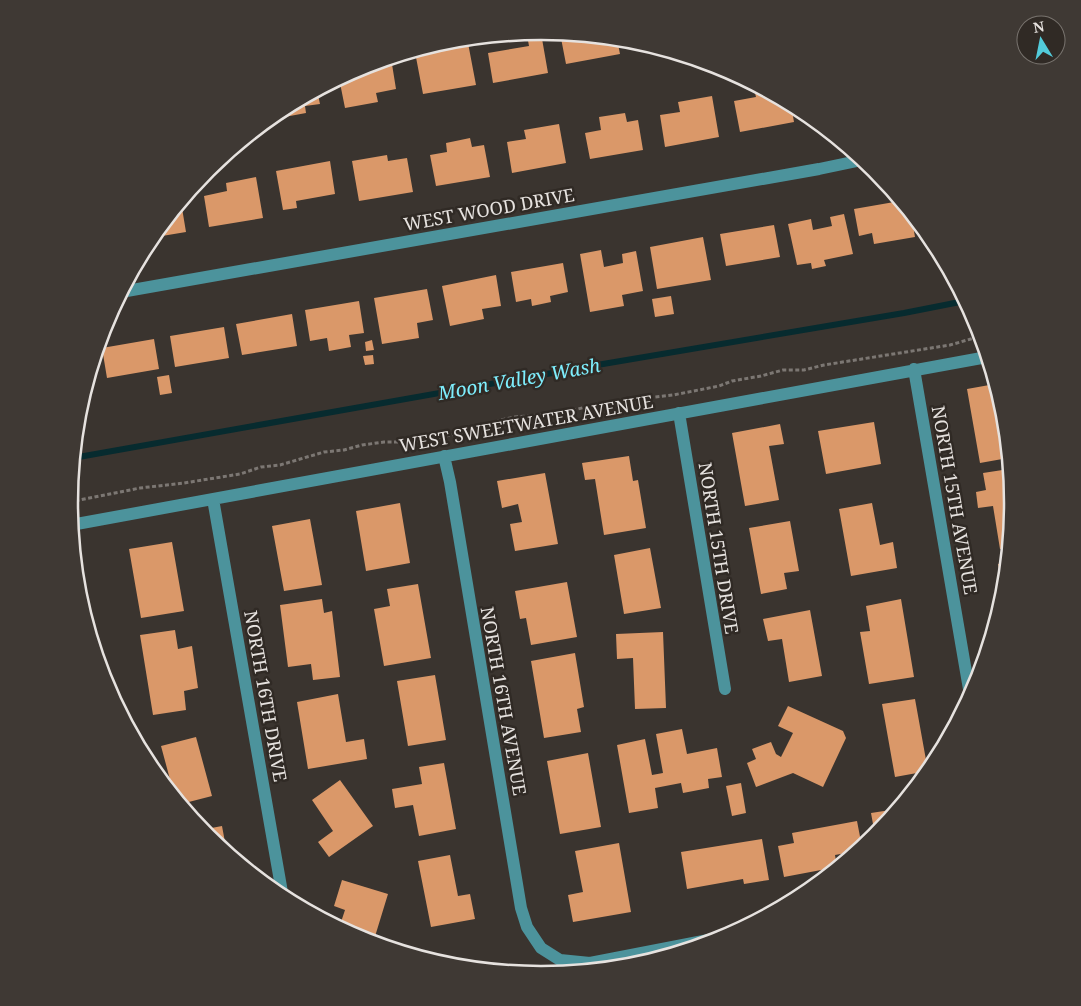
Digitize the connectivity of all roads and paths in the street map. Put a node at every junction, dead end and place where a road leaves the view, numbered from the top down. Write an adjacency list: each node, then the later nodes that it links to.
1 (853, 162): 2 (street, WEST WOOD DRIVE)
2 (129, 291)
3 (973, 338): 9 (path)
4 (980, 358): 5 (street, WEST SWEETWATER AVENUE)
5 (914, 369): 6 (street, WEST SWEETWATER AVENUE); 11 (street, NORTH 15TH AVENUE)
6 (679, 413): 7 (street, WEST SWEETWATER AVENUE); 12 (street, NORTH 15TH DRIVE)
7 (444, 456): 8 (street, WEST SWEETWATER AVENUE); 14 (street, NORTH 16TH AVENUE)
8 (213, 499): 10 (street, WEST SWEETWATER AVENUE); 13 (street, NORTH 16TH DRIVE)
9 (78, 500)
10 (78, 525)
11 (968, 681)
12 (725, 689)
13 (281, 886)
14 (660, 950)

